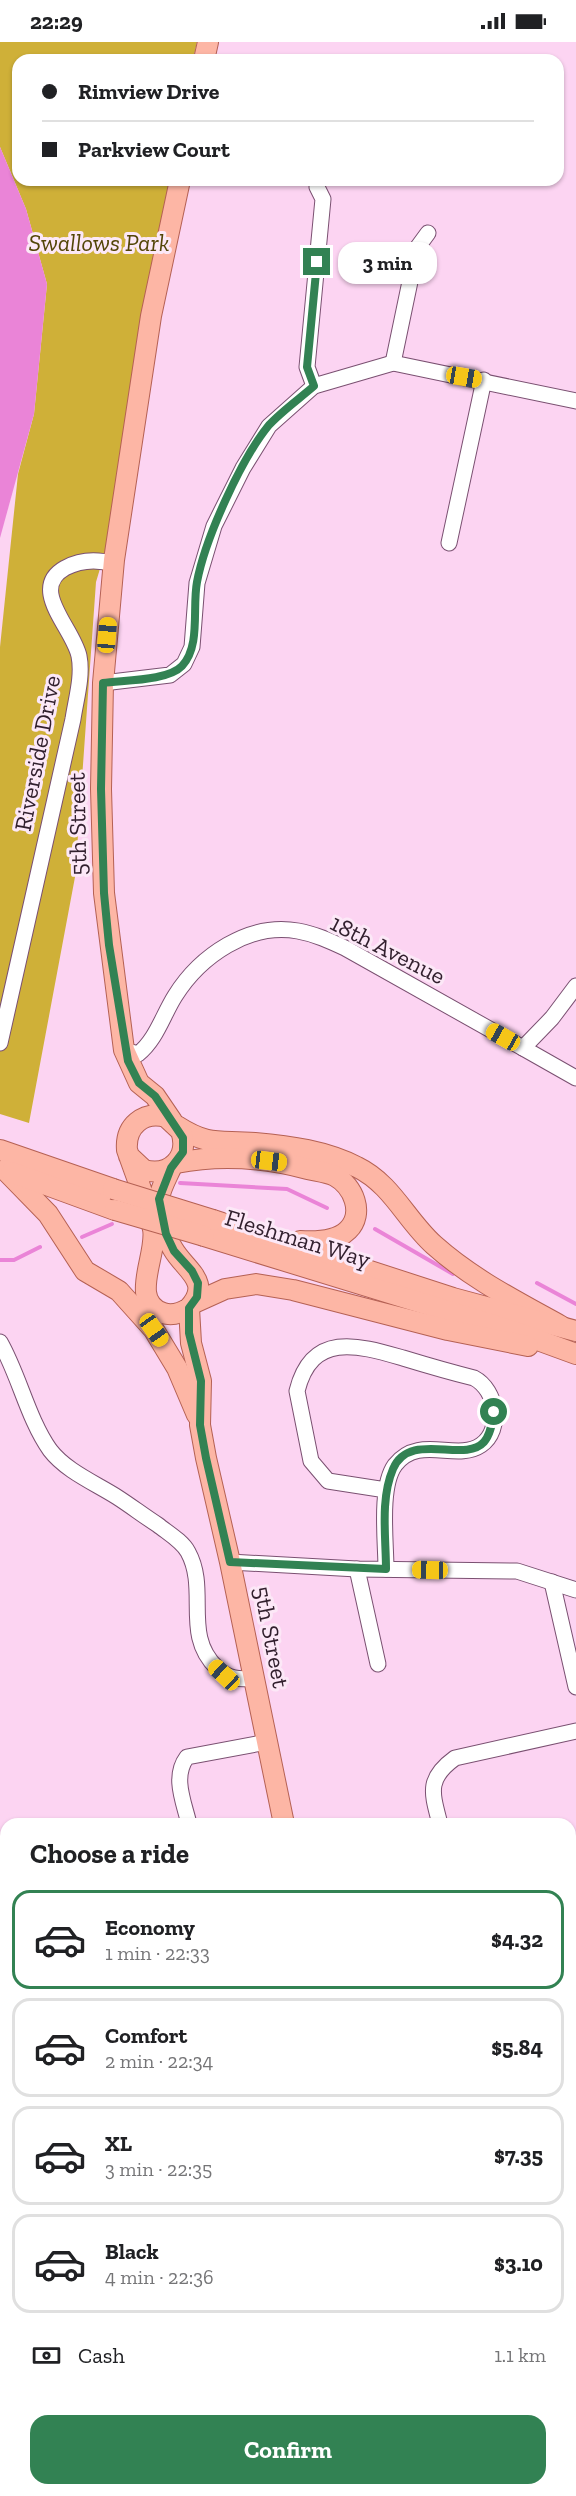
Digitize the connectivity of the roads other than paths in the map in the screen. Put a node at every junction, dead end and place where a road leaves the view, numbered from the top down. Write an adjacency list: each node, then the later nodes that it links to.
1 (179, 186): 9 (main road)
2 (317, 187): 6 (street)
3 (428, 233): 4 (street)
4 (393, 363): 5 (street); 6 (street)
5 (484, 380): 7 (street); 8 (street)
6 (314, 386): 10 (street)
7 (576, 401)
8 (449, 543)
9 (114, 562): 10 (main road, 5th Street); 12 (street, Riverside Drive)
10 (103, 683): 14 (main road, 5th Street)
11 (576, 986): 13 (street)
12 (0, 1043)
13 (523, 1048): 14 (street, 18th Avenue); 15 (street)
14 (124, 1050): 16 (main road, 5th Street)
15 (576, 1078)
16 (139, 1083): 17 (main road, 5th Street); 18 (main road)
17 (175, 1123): 18 (main road); 21 (main road); 27 (main road)
18 (134, 1124): 19 (main road)
19 (129, 1156): 21 (main road); 25 (main road)
20 (4, 1160): 22 (main road, Fleshman Way, bridge); 22 (main road, Fleshman Way, bridge); 23 (main road)
21 (173, 1166): 24 (main road); 26 (main road, 5th Street)
22 (209, 1228): 24 (main road, Fleshman Way); 29 (main road, Fleshman Way)
23 (64, 1238): 25 (main road, 5th Street); 30 (main road)
24 (285, 1241): 27 (main road, Fleshman Way)
25 (152, 1305): 26 (main road); 30 (main road, 5th Street)
26 (191, 1306): 29 (main road); 31 (main road, 5th Street)
27 (568, 1328)
28 (0, 1342): 39 (street)
29 (572, 1353)
30 (188, 1394): 31 (main road, 5th Street)
31 (200, 1425): 33 (main road, 5th Street)
32 (386, 1491): 32 (street); 35 (street)
33 (230, 1562): 34 (street); 39 (main road, 5th Street)
34 (357, 1569): 35 (street); 38 (street)
35 (386, 1569): 36 (street)
36 (552, 1582): 37 (street); 40 (street)
37 (576, 1590)
38 (378, 1664)
39 (254, 1678): 42 (main road, 5th Street)
40 (576, 1687)
41 (576, 1731): 45 (street)
42 (267, 1742): 43 (street); 44 (main road, 5th Street)
43 (188, 1818)
44 (283, 1818)
45 (439, 1818)

